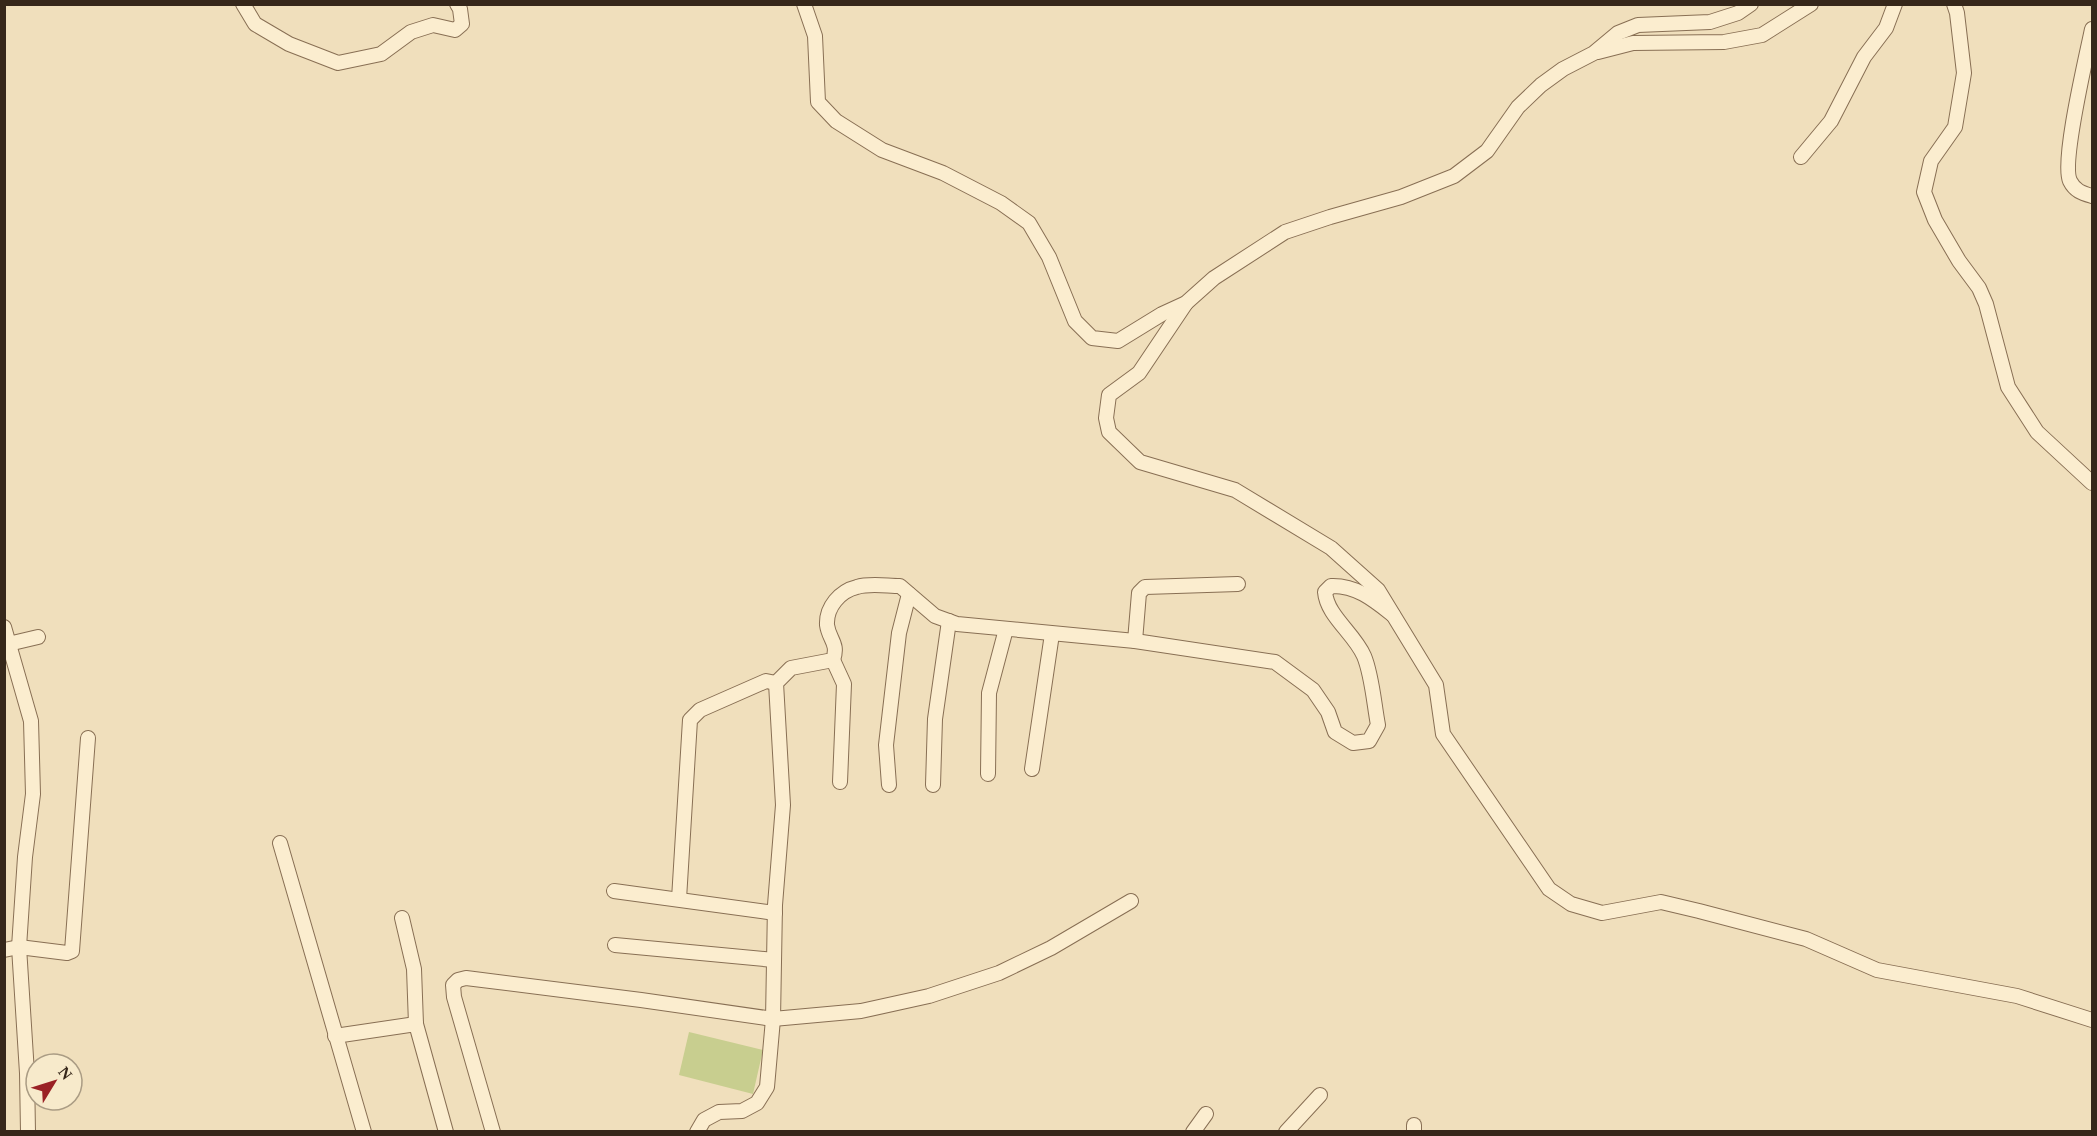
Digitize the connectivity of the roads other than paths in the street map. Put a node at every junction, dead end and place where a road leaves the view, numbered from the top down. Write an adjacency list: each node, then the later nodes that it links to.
1 (243, 4): 2 (street)
2 (458, 4)
3 (804, 4): 12 (street)
4 (1751, 4): 9 (street)
5 (1811, 4): 9 (street)
6 (1896, 4): 10 (street)
7 (1954, 4): 13 (street)
8 (2092, 29): 11 (street)
9 (1593, 53): 12 (street)
10 (1801, 157)
11 (2092, 195)
12 (1186, 303): 16 (street)
13 (2092, 483)
14 (1238, 584): 22 (street)
15 (909, 594): 17 (street); 24 (street); 30 (street)
16 (1393, 615): 22 (street); 42 (street)
17 (949, 621): 19 (street); 31 (street)
18 (4, 627): 23 (street)
19 (1006, 630): 20 (street); 28 (street)
20 (1052, 634): 22 (street); 27 (street)
21 (38, 637): 23 (street)
22 (1135, 641)
23 (7, 644): 39 (street)
24 (833, 660): 25 (street); 29 (street)
25 (776, 682): 34 (street); 36 (street)
26 (88, 738): 39 (street)
27 (1032, 769)
28 (988, 774)
29 (840, 782)
30 (889, 785)
31 (933, 785)
32 (280, 843): 44 (street)
33 (614, 891): 34 (street)
34 (679, 899): 36 (street)
35 (1131, 901): 41 (street)
36 (775, 913): 40 (street)
37 (402, 918): 43 (street)
38 (615, 945): 40 (street)
39 (12, 949): 47 (street)
40 (774, 960): 41 (street)
41 (773, 1019): 50 (street); 51 (street)
42 (2092, 1020)
43 (416, 1024): 44 (street); 49 (street)
44 (335, 1035): 48 (street)
45 (1320, 1095): 53 (street)
46 (1206, 1113): 52 (street)
47 (28, 1131)
48 (364, 1131)
49 (446, 1131)
50 (493, 1131)
51 (698, 1131)
52 (1193, 1131)
53 (1286, 1131)

